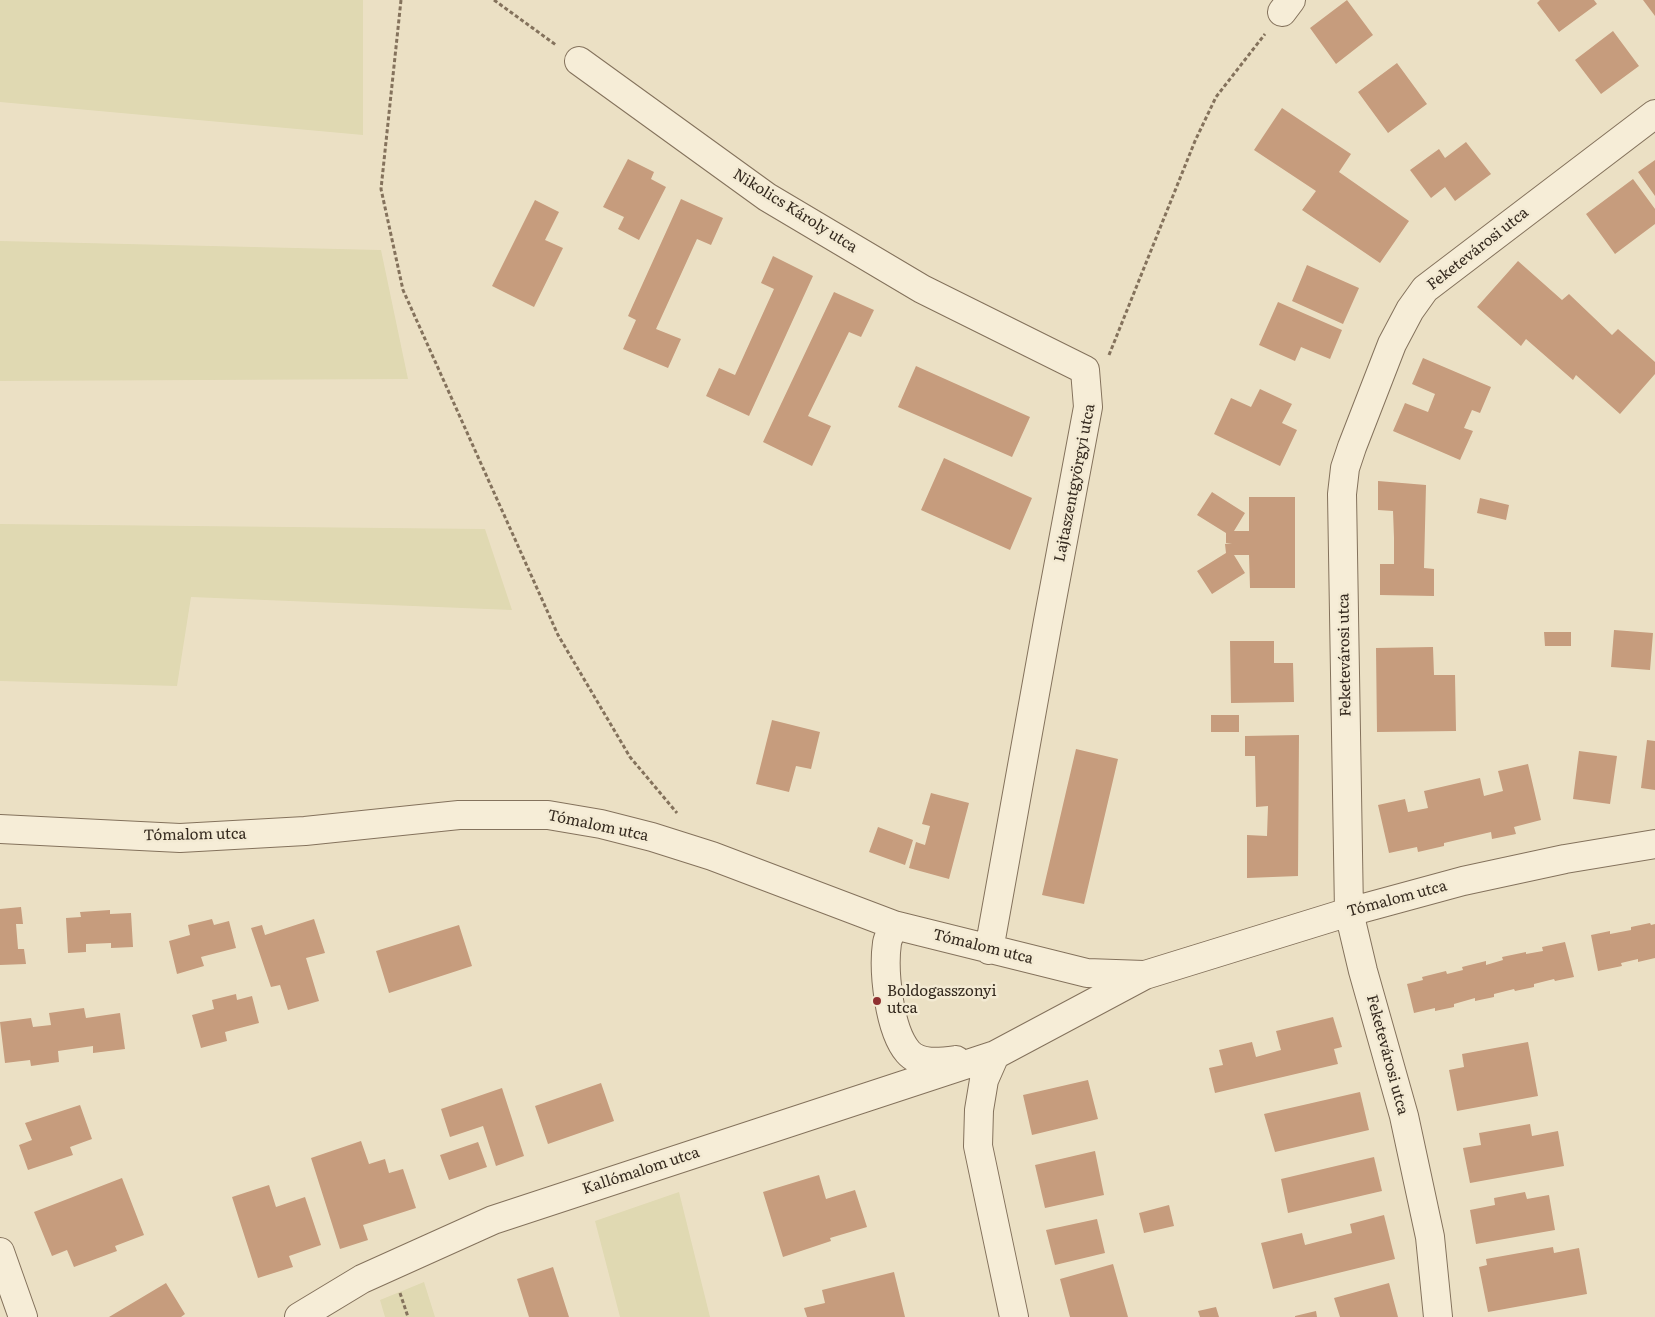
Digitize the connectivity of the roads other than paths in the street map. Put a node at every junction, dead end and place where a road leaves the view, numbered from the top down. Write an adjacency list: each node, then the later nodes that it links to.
1 (579, 61): 3 (street, Nikolics Károly utca)
2 (1655, 114): 6 (street, Feketevárosi utca)
3 (1088, 407): 8 (street, Lajtaszentgyörgyi utca)
4 (0, 829): 7 (street, Tómalom utca)
5 (1655, 844): 6 (street, Tómalom utca)
6 (1350, 912): 9 (street, Tómalom utca); 15 (street, Feketevárosi utca)
7 (894, 925): 8 (street, Tómalom utca); 10 (street)
8 (989, 950): 9 (street, Tómalom utca)
9 (1145, 976): 10 (street, Tómalom utca)
10 (995, 1055): 13 (street, Kallómalom utca); 14 (street)
11 (0, 1252): 12 (street)
12 (23, 1317)
13 (299, 1317)
14 (1014, 1317)
15 (1438, 1317)

